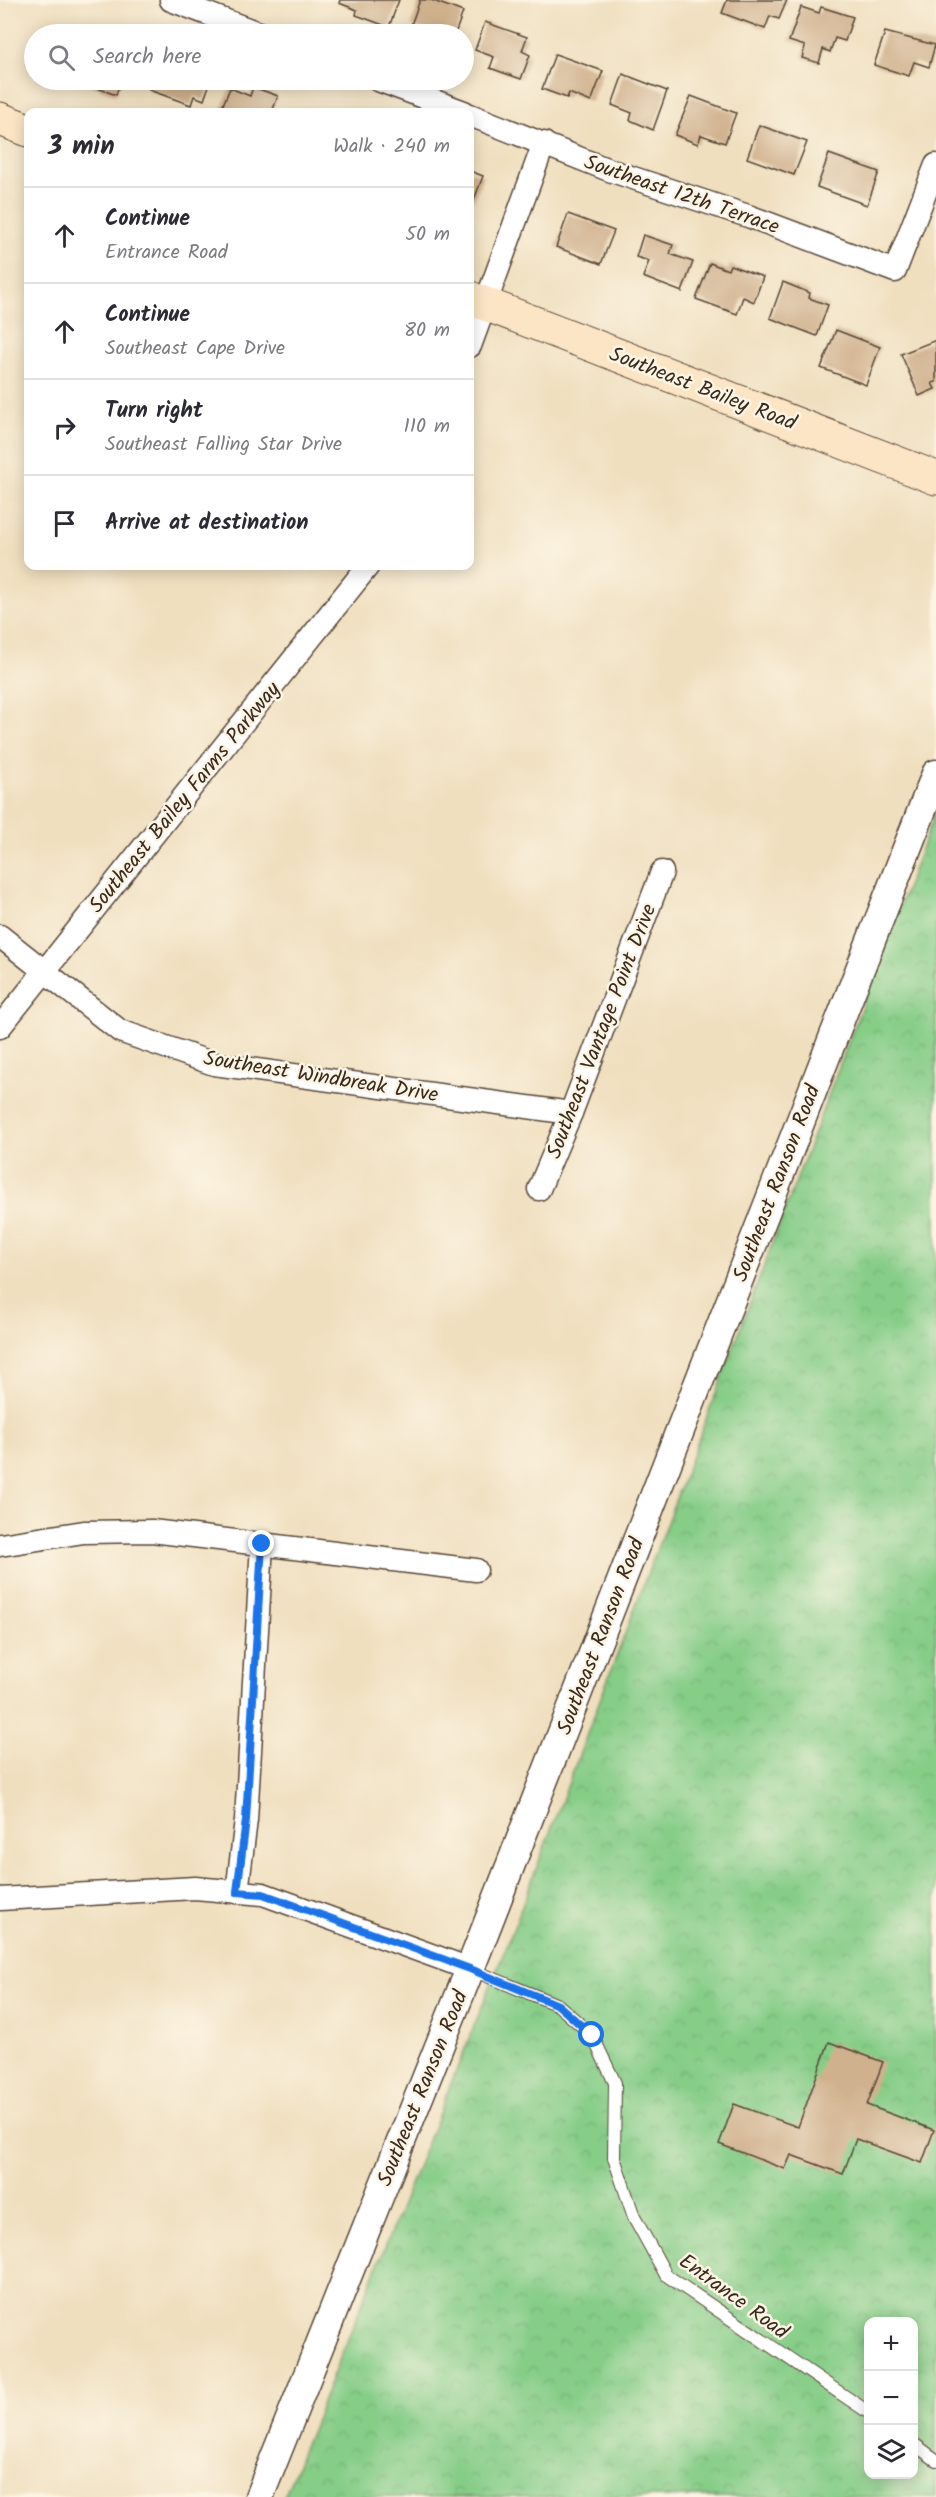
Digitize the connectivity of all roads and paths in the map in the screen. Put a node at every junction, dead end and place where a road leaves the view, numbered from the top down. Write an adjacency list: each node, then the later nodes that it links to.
1 (171, 0): 2 (street)
2 (235, 24)
3 (405, 90): 4 (street)
4 (453, 108)
5 (474, 117): 8 (street, Southeast 12th Terrace)
6 (0, 119): 7 (main road)
7 (24, 128)
8 (544, 143): 9 (street, Southeast 12th Terrace); 10 (street)
9 (936, 165)
10 (477, 301): 11 (street); 12 (main road, Southeast Bailey Road)
11 (474, 320)
12 (936, 478)
13 (365, 570): 17 (street, Southeast Bailey Farms Parkway)
14 (936, 774): 26 (street, Southeast Ranson Road)
15 (662, 872): 19 (street, Southeast Vantage Point Drive)
16 (0, 936): 17 (street, Southeast Windbreak Drive)
17 (43, 973): 18 (street, Southeast Bailey Farms Parkway); 19 (street, Southeast Windbreak Drive)
18 (0, 1027)
19 (571, 1113): 20 (street, Southeast Vantage Point Drive)
20 (539, 1189)
21 (262, 1544): 22 (street); 23 (street); 24 (street)
22 (0, 1545)
23 (476, 1570)
24 (237, 1892): 25 (street); 26 (street)
25 (0, 1899)
26 (470, 1969): 27 (lane, Entrance Road); 30 (street, Southeast Ranson Road)
27 (864, 2409)
28 (918, 2447): 29 (lane)
29 (936, 2460)
30 (259, 2497)

